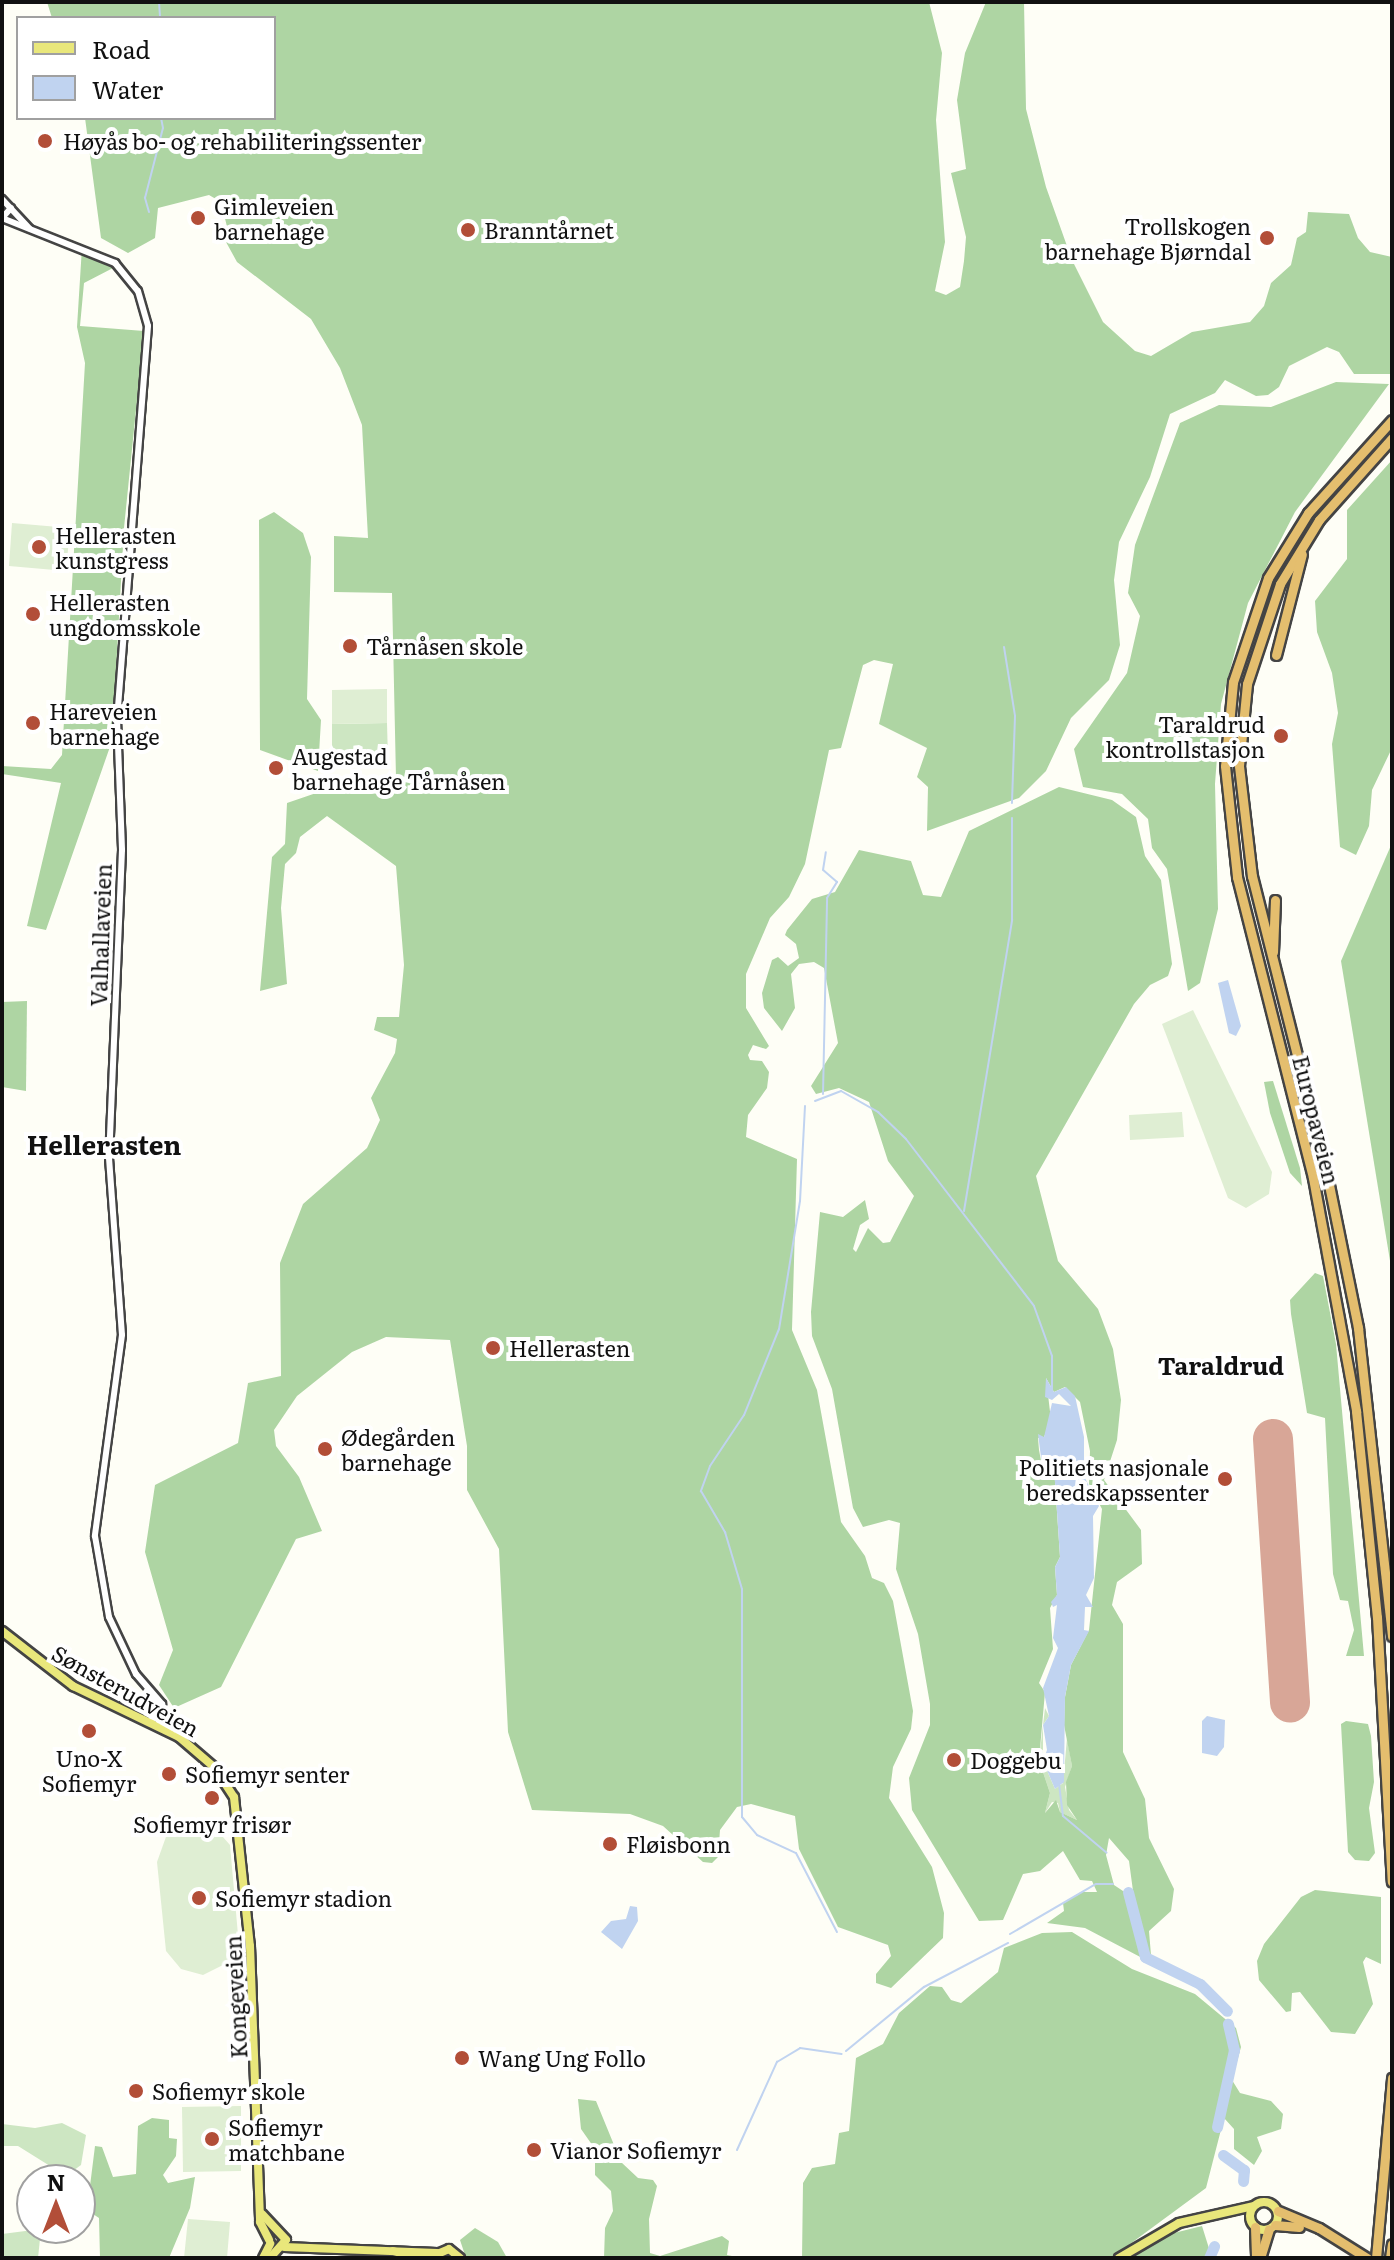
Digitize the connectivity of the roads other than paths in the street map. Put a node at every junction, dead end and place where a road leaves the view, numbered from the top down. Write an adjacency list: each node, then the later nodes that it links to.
1 (2, 199): 2 (street, Valhallaveien)
2 (11, 208): 3 (street); 4 (street, Valhallaveien)
3 (2, 218): 4 (street, Valhallaveien)
4 (29, 228): 13 (street, Valhallaveien)
5 (1392, 420): 15 (highway, Europaveien)
6 (1392, 438): 7 (highway, Europaveien)
7 (1307, 538): 8 (highway); 10 (highway, Europaveien)
8 (1276, 655)
9 (1275, 900): 10 (highway)
10 (1274, 967): 12 (highway, Europaveien)
11 (2, 1631): 13 (main road, Sønsterudveien)
12 (1392, 1636)
13 (155, 1723): 14 (main road, Sønsterudveien)
14 (228, 1786): 22 (main road, Kongeveien)
15 (1392, 1882)
16 (1392, 2078): 35 (highway)
17 (1253, 2206): 18 (main road); 19 (main road); 20 (main road)
18 (1278, 2211): 21 (main road); 34 (highway)
19 (1222, 2214): 20 (main road); 31 (main road)
20 (1253, 2225): 21 (main road); 32 (highway)
21 (1272, 2227): 32 (highway); 33 (highway)
22 (271, 2239): 24 (main road); 24 (main road); 27 (main road)
23 (1392, 2244): 36 (highway)
24 (283, 2245): 25 (main road); 28 (main road)
25 (388, 2250): 26 (main road); 29 (main road)
26 (435, 2256): 30 (main road)
27 (263, 2258)
28 (270, 2258)
29 (419, 2258)
30 (460, 2258)
31 (1119, 2258)
32 (1258, 2258)
33 (1360, 2258)
34 (1367, 2258)
35 (1376, 2258)
36 (1390, 2258)

